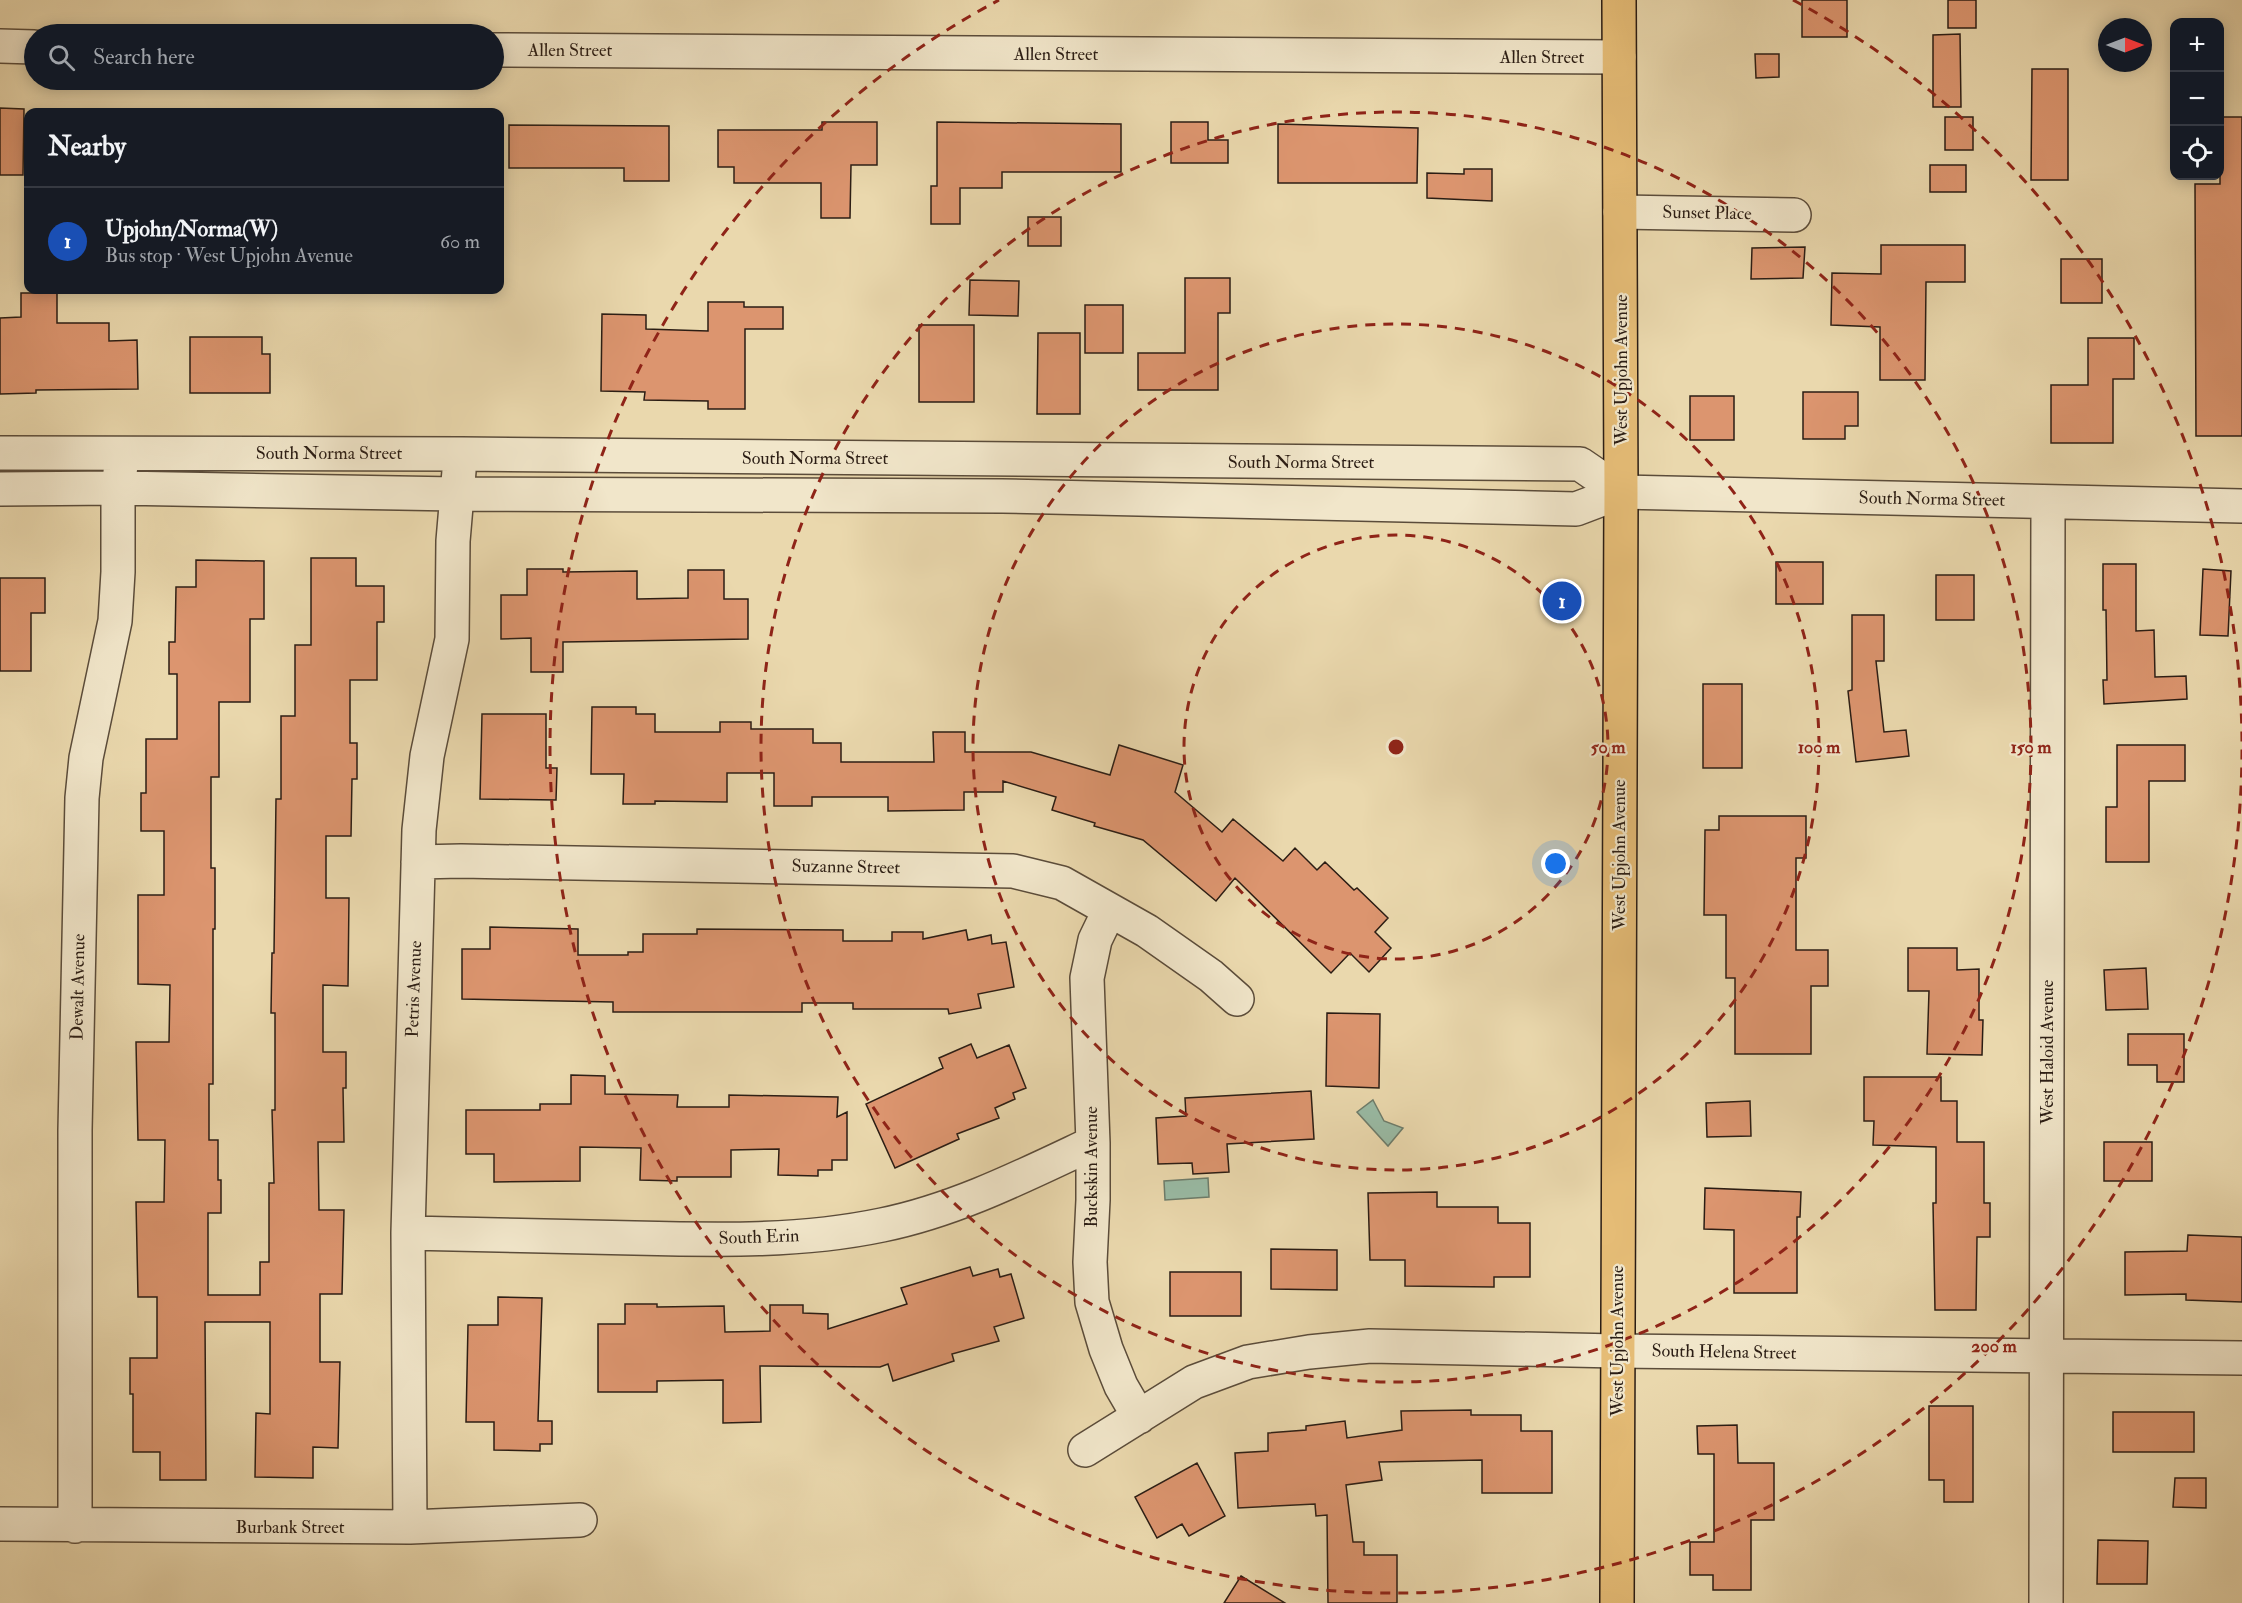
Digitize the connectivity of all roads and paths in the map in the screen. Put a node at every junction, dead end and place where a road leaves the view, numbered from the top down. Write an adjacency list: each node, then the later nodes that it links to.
1 (1619, 0): 5 (main road, West Upjohn Avenue)
2 (0, 46): 3 (street)
3 (24, 47)
4 (504, 50): 5 (street, Allen Street)
5 (1619, 57): 6 (main road, West Upjohn Avenue)
6 (1620, 212): 7 (street, Sunset Place); 13 (main road, West Upjohn Avenue)
7 (1794, 214)
8 (123, 452): 9 (street, South Norma Street); 10 (street, South Norma Street); 11 (street, Dewalt Avenue)
9 (0, 453)
10 (462, 454): 13 (street, South Norma Street); 14 (street, Petris Avenue)
11 (118, 488): 12 (street, South Norma Street); 14 (street, South Norma Street); 29 (street, Dewalt Avenue)
12 (0, 489)
13 (1622, 492): 14 (street, South Norma Street); 15 (street, South Norma Street); 22 (main road, West Upjohn Avenue)
14 (456, 494): 17 (street, Petris Avenue)
15 (2048, 502): 16 (street, South Norma Street); 23 (street, West Haloid Avenue)
16 (2242, 506)
17 (418, 862): 18 (street, Suzanne Street); 21 (street, Petris Avenue)
18 (1109, 910): 19 (street, Suzanne Street); 20 (street, Buckskin Avenue)
19 (1237, 999)
20 (1093, 1143): 21 (street, South Erin); 25 (street, Buckskin Avenue)
21 (408, 1233): 30 (street, Petris Avenue)
22 (1617, 1351): 23 (street, South Helena Street); 25 (street, South Helena Street); 31 (main road, West Upjohn Avenue)
23 (2046, 1355): 24 (street, South Helena Street); 32 (street, West Haloid Avenue)
24 (2242, 1358)
25 (1139, 1417): 26 (street, South Helena Street)
26 (1085, 1450)
27 (580, 1520): 30 (street, Burbank Street)
28 (0, 1524): 29 (street, Burbank Street)
29 (75, 1526): 30 (street, Burbank Street)
30 (410, 1527)
31 (1617, 1603)
32 (2046, 1603)

